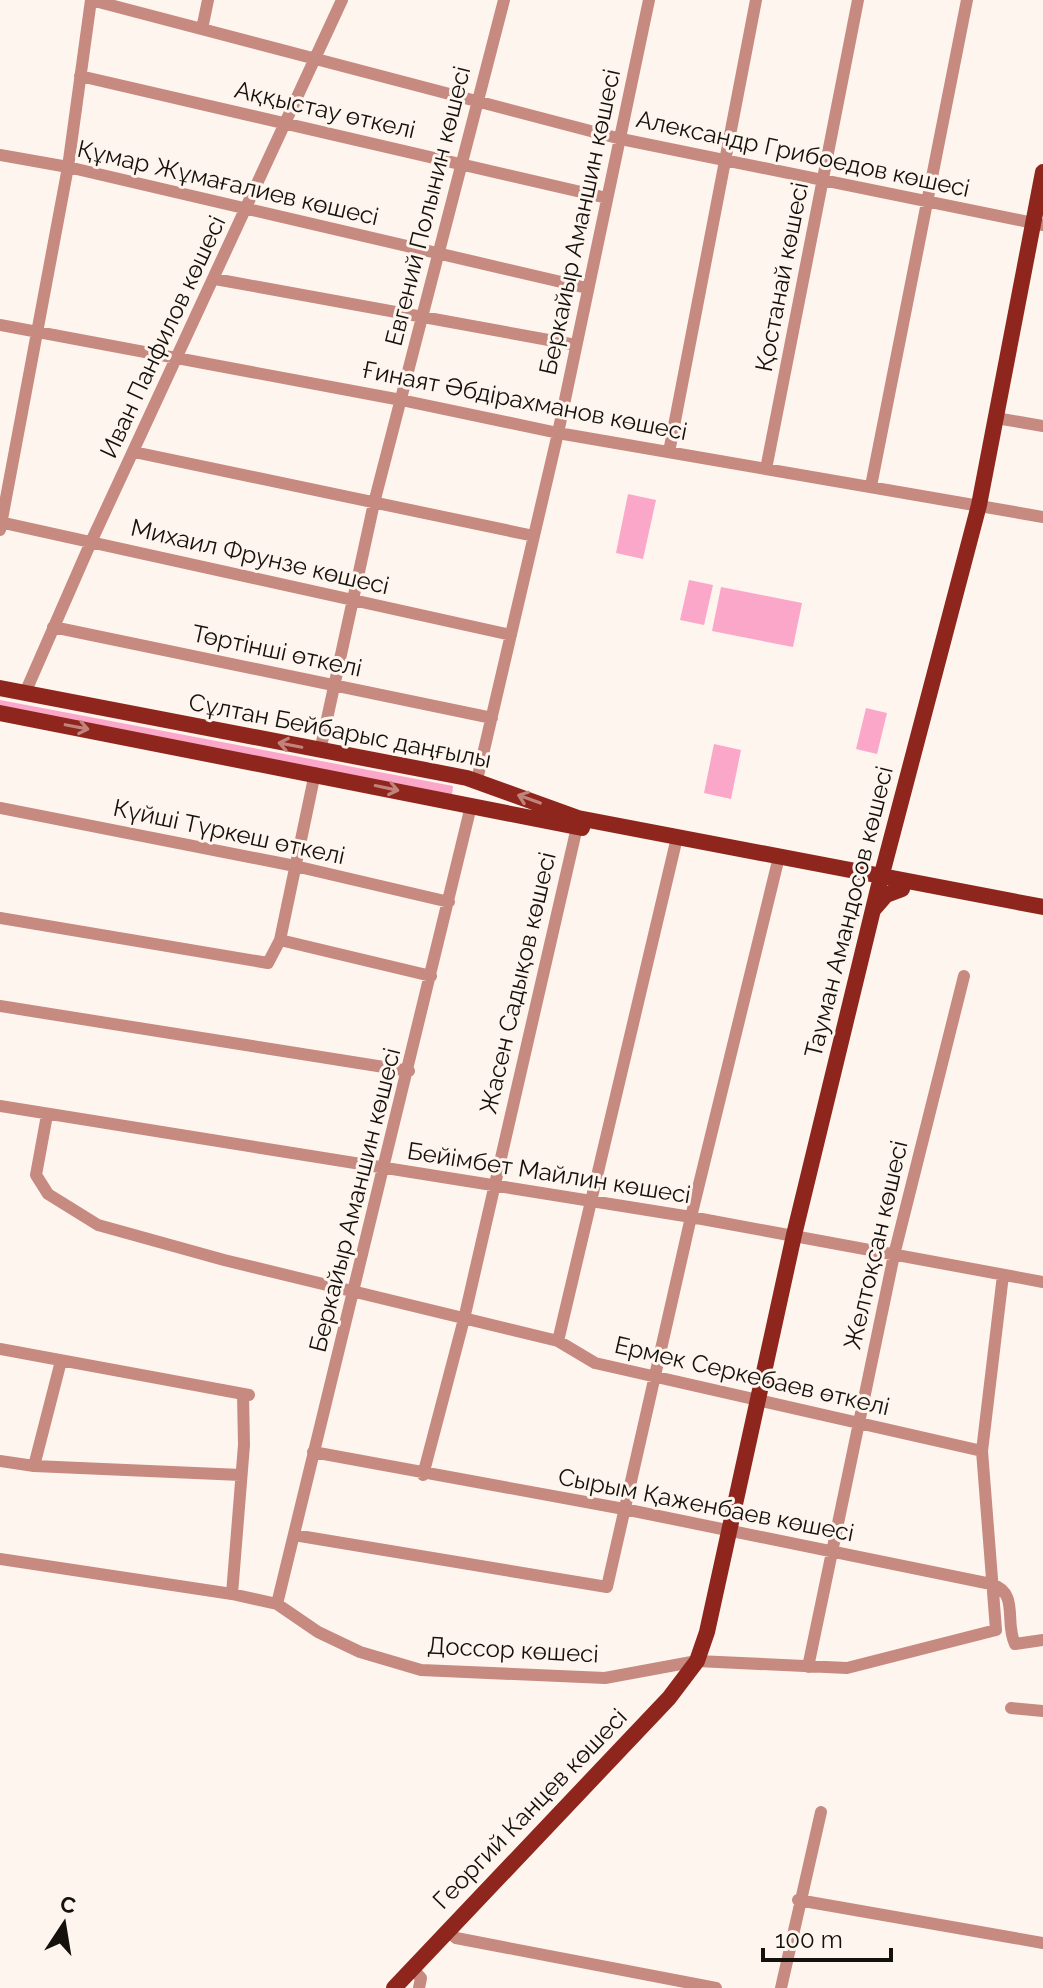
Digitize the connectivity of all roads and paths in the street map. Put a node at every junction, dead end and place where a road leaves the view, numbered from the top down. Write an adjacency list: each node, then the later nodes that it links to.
1 (91, 0): 9 (street, Александр Грибоедов көшесі); 11 (street)
2 (208, 0): 9 (street)
3 (342, 0): 10 (street, Иван Панфилов көшесі)
4 (504, 0): 12 (street, Евгений Полынин көшесі)
5 (649, 0): 14 (street, Беркайыр Аманшин көшесі)
6 (756, 0): 16 (street)
7 (858, 0): 20 (street, Қостанай көшесі)
8 (967, 0): 22 (street)
9 (202, 29): 10 (street, Александр Грибоедов көшесі)
10 (315, 59): 12 (street, Александр Грибоедов көшесі); 13 (street, Иван Панфилов көшесі)
11 (80, 76): 13 (street, Аққыстау өткелі); 18 (street)
12 (478, 102): 14 (street, Александр Грибоедов көшесі); 17 (street, Евгений Полынин көшесі)
13 (286, 124): 17 (street, Аққыстау өткелі); 23 (street, Иван Панфилов көшесі)
14 (621, 139): 16 (street, Александр Грибоедов көшесі); 21 (street, Беркайыр Аманшин көшесі)
15 (0, 155): 18 (street, Құмар Жұмағалиев көшесі)
16 (724, 162): 20 (street, Александр Грибоедов көшесі); 38 (street)
17 (462, 164): 21 (street, Аққыстау өткелі); 25 (street, Евгений Полынин көшесі)
18 (68, 167): 23 (street, Құмар Жұмағалиев көшесі); 30 (street)
19 (1043, 172): 24 (main road, Тауман Амандосов көшесі)
20 (825, 180): 22 (street, Александр Грибоедов көшесі); 39 (street, Қостанай көшесі)
21 (607, 198): 27 (street, Беркайыр Аманшин көшесі)
22 (930, 201): 24 (street, Александр Грибоедов көшесі); 40 (street)
23 (247, 208): 25 (street, Құмар Жұмағалиев көшесі); 26 (street, Иван Панфилов көшесі)
24 (1038, 224): 34 (main road, Тауман Амандосов көшесі)
25 (438, 256): 27 (street, Құмар Жұмағалиев көшесі); 28 (street, Евгений Полынин көшесі)
26 (215, 279): 28 (street); 32 (street, Иван Панфилов көшесі)
27 (587, 288): 31 (street, Беркайыр Аманшин көшесі)
28 (422, 317): 31 (street); 33 (street, Евгений Полынин көшесі)
29 (0, 325): 30 (street, Ғинаят Әбдірахманов көшесі)
30 (36, 331): 32 (street, Ғинаят Әбдірахманов көшесі); 44 (street)
31 (576, 345): 36 (street, Беркайыр Аманшин көшесі)
32 (179, 357): 33 (street, Ғинаят Әбдірахманов көшесі); 37 (street, Иван Панфилов көшесі)
33 (401, 400): 36 (street, Ғинаят Әбдірахманов көшесі); 41 (street, Евгений Полынин көшесі)
34 (996, 418): 35 (street); 42 (main road, Тауман Амандосов көшесі)
35 (1043, 426)
36 (558, 433): 38 (street, Ғинаят Әбдірахманов көшесі); 45 (street, Беркайыр Аманшин көшесі)
37 (134, 452): 41 (street); 46 (street, Иван Панфилов көшесі)
38 (669, 452): 39 (street, Ғинаят Әбдірахманов көшесі)
39 (766, 469): 40 (street, Ғинаят Әбдірахманов көшесі)
40 (871, 486): 42 (street, Ғинаят Әбдірахманов көшесі)
41 (374, 503): 45 (street); 47 (street, Евгений Полынин көшесі)
42 (979, 505): 43 (street, Ғинаят Әбдірахманов көшесі); 63 (main road, Тауман Амандосов көшесі)
43 (1043, 517)
44 (1, 525): 46 (street, Михаил Фрунзе көшесі)
45 (534, 536): 49 (street, Беркайыр Аманшин көшесі)
46 (91, 542): 47 (street, Михаил Фрунзе көшесі); 48 (street, Иван Панфилов көшесі)
47 (353, 600): 49 (street, Михаил Фрунзе көшесі); 50 (street, Евгений Полынин көшесі)
48 (53, 627): 50 (street, Төртінші өткелі); 52 (street, Иван Панфилов көшесі)
49 (511, 635): 54 (street, Беркайыр Аманшин көшесі)
50 (334, 685): 54 (street, Төртінші өткелі); 55 (street, Евгений Полынин көшесі)
51 (0, 688): 52 (main road, Сұлтан Бейбарыс даңғылы)
52 (25, 693): 55 (main road, Сұлтан Бейбарыс даңғылы, one-way to 52)
53 (0, 713): 56 (main road, Сұлтан Бейбарыс даңғылы, one-way to 56)
54 (492, 718): 57 (street, Беркайыр Аманшин көшесі)
55 (320, 751): 57 (main road, Сұлтан Бейбарыс даңғылы)
56 (315, 773): 59 (main road, Сұлтан Бейбарыс даңғылы, one-way to 59); 66 (street)
57 (477, 780): 58 (main road, Сұлтан Бейбарыс даңғылы)
58 (499, 788): 61 (main road); 67 (main road, Сұлтан Бейбарыс даңғылы, one-way to 58)
59 (471, 806): 61 (main road, Сұлтан Бейбарыс даңғылы); 70 (street, Беркайыр Аманшин көшесі)
60 (0, 808): 66 (street, Күйші Түркеш өткелі)
61 (496, 809): 62 (main road, Сұлтан Бейбарыс даңғылы)
62 (577, 827): 64 (main road, Сұлтан Бейбарыс даңғылы); 83 (street, Жасен Садықов көшесі)
63 (890, 844): 67 (main road); 68 (main road, Тауман Амандосов көшесі); 69 (main road)
64 (675, 846): 65 (main road, Сұлтан Бейбарыс даңғылы); 84 (street)
65 (777, 865): 67 (main road, Сұлтан Бейбарыс даңғылы); 85 (street)
66 (295, 866): 70 (street, Күйші Түркеш өткелі); 75 (street)
67 (859, 876): 68 (main road, Сұлтан Бейбарыс даңғылы); 72 (main road)
68 (880, 880): 69 (main road, Сұлтан Бейбарыс даңғылы); 72 (main road, Тауман Амандосов көшесі)
69 (903, 885): 71 (main road, Сұлтан Бейбарыс даңғылы); 72 (main road); 73 (main road, Сұлтан Бейбарыс даңғылы)
70 (449, 902): 76 (street, Беркайыр Аманшин көшесі)
71 (1043, 907)
72 (872, 911): 86 (main road, Тауман Амандосов көшесі)
73 (1043, 916)
74 (0, 918): 75 (street)
75 (280, 940): 76 (street)
76 (431, 976): 79 (street, Беркайыр Аманшин көшесі)
77 (964, 976): 87 (street, Желтоқсан көшесі)
78 (0, 1006): 79 (street)
79 (409, 1071): 82 (street, Беркайыр Аманшин көшесі)
80 (0, 1106): 81 (street, Бейімбет Майлин көшесі)
81 (47, 1115): 82 (street, Бейімбет Майлин көшесі); 90 (street, Ермек Серкебаев өткелі)
82 (383, 1170): 83 (street, Бейімбет Майлин көшесі); 90 (street, Беркайыр Аманшин көшесі)
83 (493, 1186): 84 (street, Бейімбет Майлин көшесі); 91 (street, Жасен Садықов көшесі)
84 (591, 1202): 85 (street, Бейімбет Майлин көшесі); 92 (street)
85 (691, 1217): 86 (street, Бейімбет Майлин көшесі); 95 (street)
86 (794, 1235): 87 (street, Бейімбет Майлин көшесі); 96 (main road, Тауман Амандосов көшесі)
87 (894, 1255): 88 (street, Бейімбет Майлин көшесі); 97 (street, Желтоқсан көшесі)
88 (1003, 1275): 89 (street, Бейімбет Майлин көшесі); 98 (street)
89 (1043, 1282)
90 (356, 1291): 91 (street, Ермек Серкебаев өткелі); 99 (street, Беркайыр Аманшин көшесі)
91 (464, 1319): 92 (street, Ермек Серкебаев өткелі); 103 (street, Жасен Садықов көшесі)
92 (558, 1341): 95 (street, Ермек Серкебаев өткелі)
93 (0, 1349): 94 (street)
94 (61, 1361): 101 (street); 102 (street)
95 (654, 1378): 96 (street, Ермек Серкебаев өткелі); 104 (street)
96 (758, 1401): 97 (street, Ермек Серкебаев өткелі); 105 (main road, Тауман Амандосов көшесі)
97 (858, 1421): 98 (street, Ермек Серкебаев өткелі); 107 (street, Желтоқсан көшесі)
98 (982, 1451): 109 (street)
99 (313, 1452): 103 (street, Сырым Қаженбаев көшесі); 106 (street, Беркайыр Аманшин көшесі)
100 (0, 1461): 101 (street)
101 (34, 1466): 102 (street)
102 (241, 1475): 110 (street)
103 (423, 1475): 104 (street, Сырым Қаженбаев көшесі)
104 (624, 1509): 105 (street, Сырым Қаженбаев көшесі); 106 (street)
105 (726, 1533): 107 (street, Сырым Қаженбаев көшесі); 113 (main road, Тауман Амандосов көшесі)
106 (294, 1535): 111 (street, Беркайыр Аманшин көшесі)
107 (829, 1551): 109 (street, Сырым Қаженбаев көшесі); 114 (street, Желтоқсан көшесі)
108 (0, 1559): 110 (street)
109 (991, 1584): 112 (street); 114 (street, Доссор көшесі)
110 (232, 1594): 111 (street)
111 (277, 1604): 113 (street, Доссор көшесі)
112 (1043, 1640)
113 (697, 1661): 114 (street, Доссор көшесі); 119 (main road, Георгий Канцев көшесі)
114 (808, 1667)
115 (1011, 1708): 116 (street)
116 (1043, 1711)
117 (821, 1812): 118 (street)
118 (798, 1900): 120 (street); 125 (street)
119 (447, 1930): 121 (main road, Георгий Канцев көшесі); 124 (street)
120 (1043, 1943)
121 (412, 1968): 122 (main road, Георгий Канцев көшесі); 123 (street)
122 (394, 1988)
123 (419, 1988)
124 (716, 1988)
125 (781, 1988)

